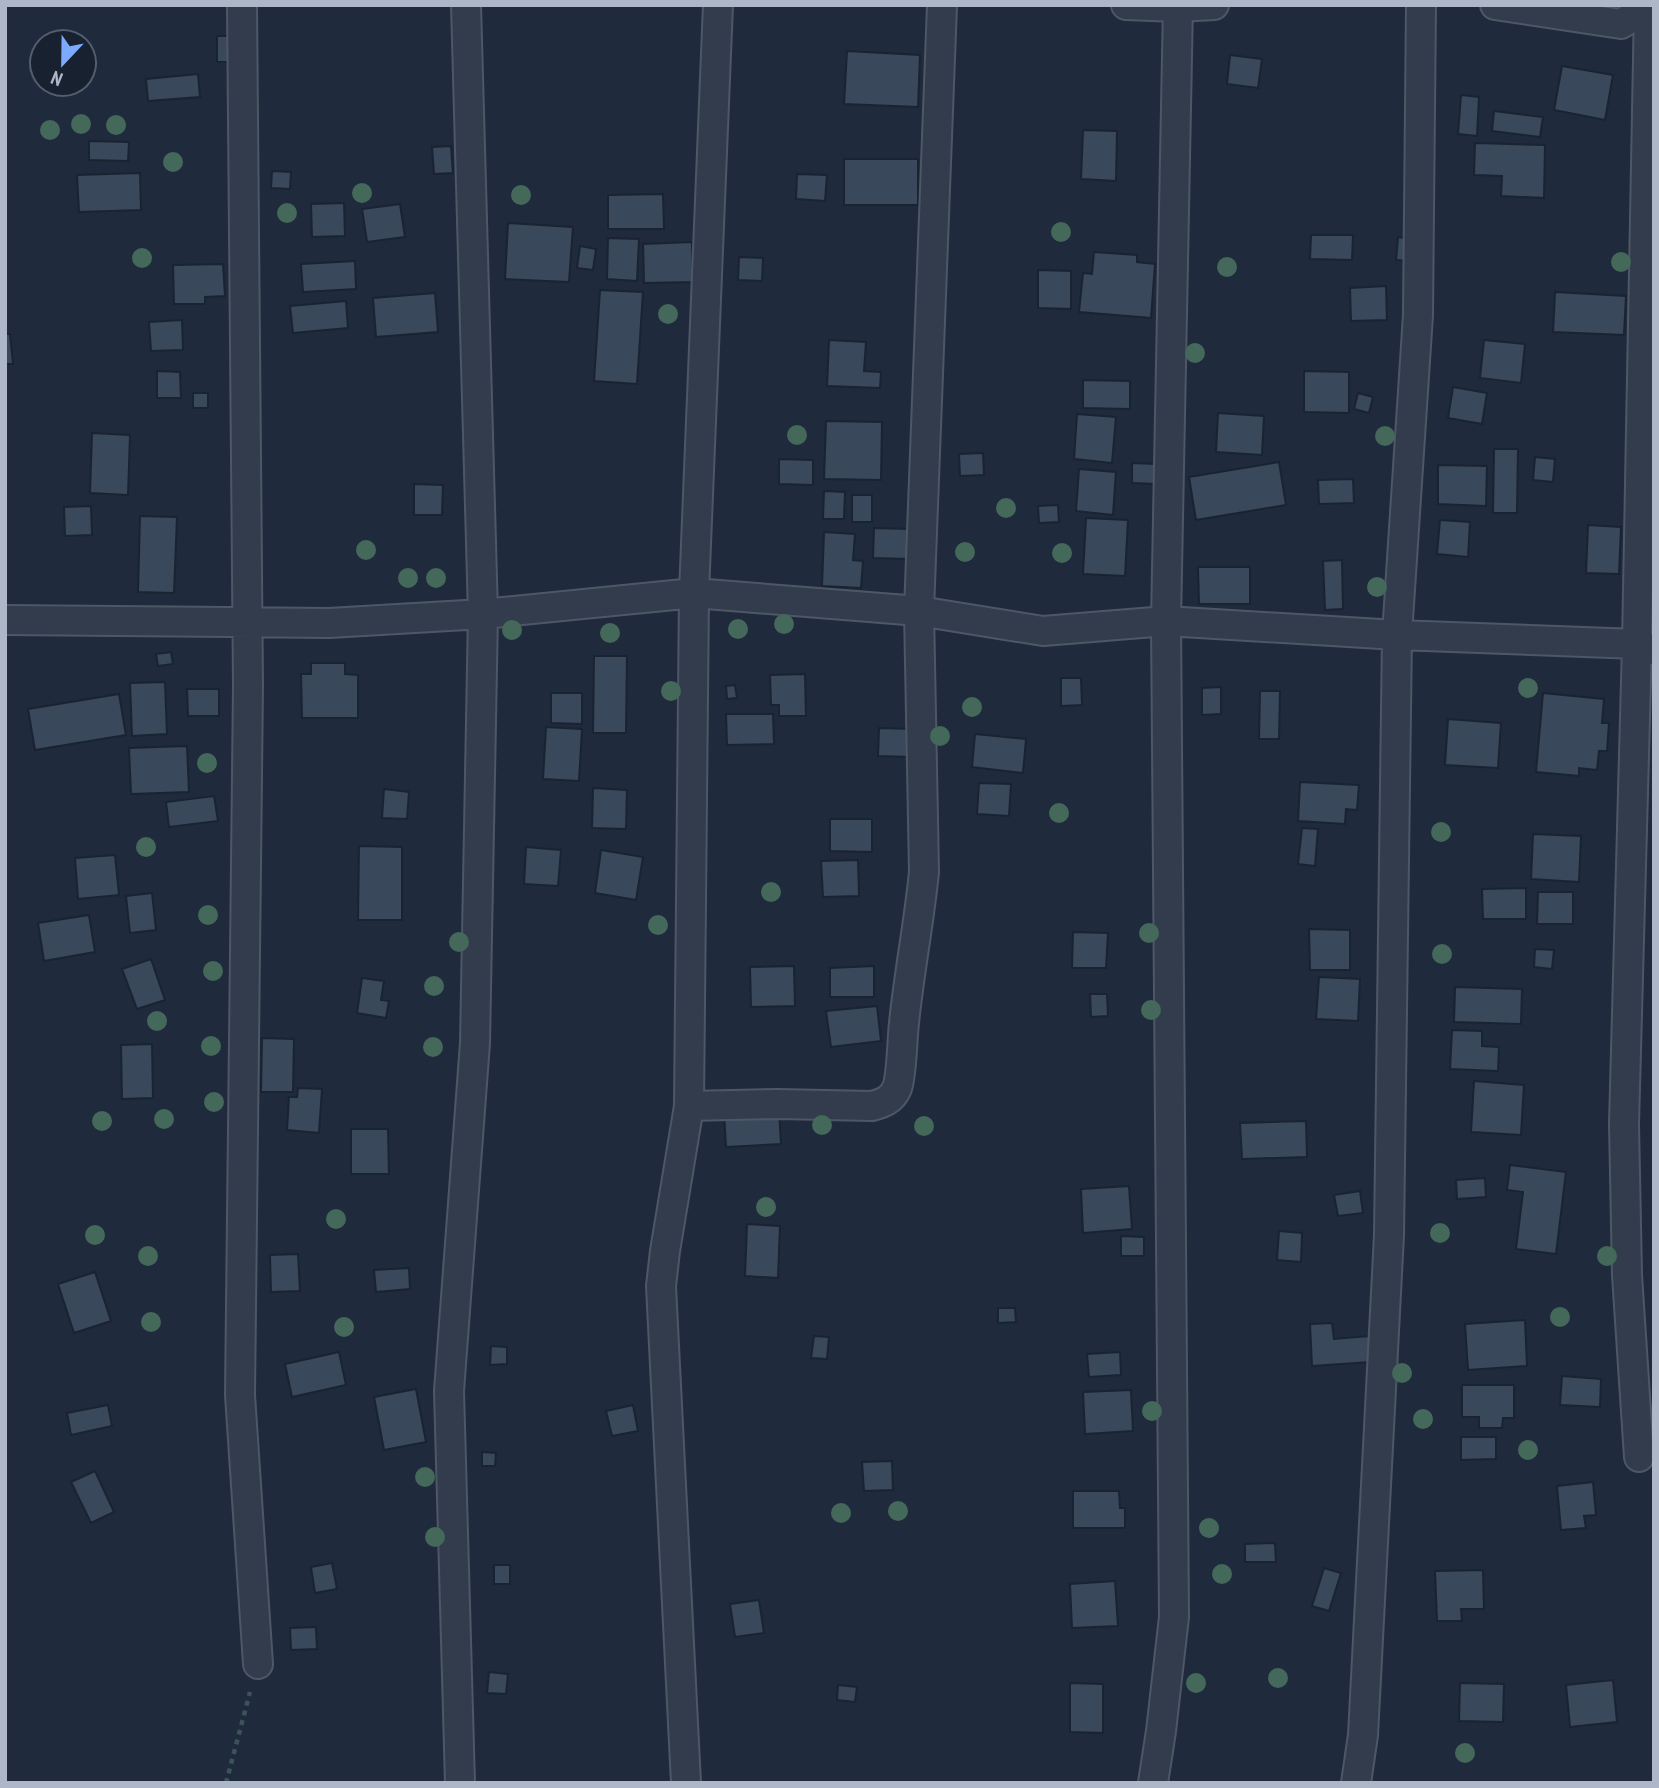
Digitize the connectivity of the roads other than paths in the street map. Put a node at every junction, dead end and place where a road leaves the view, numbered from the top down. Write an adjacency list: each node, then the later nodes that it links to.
1 (242, 5): 16 (street)
2 (466, 5): 13 (street)
3 (718, 5): 11 (street)
4 (942, 5): 12 (street)
5 (1126, 5): 9 (street)
6 (1214, 5): 9 (street)
7 (1421, 5): 17 (street)
8 (1495, 5): 10 (street)
9 (1178, 6): 15 (street)
10 (1651, 6): 18 (street)
11 (694, 593): 12 (street); 13 (street); 19 (street)
12 (919, 611): 15 (street); 19 (street)
13 (483, 614): 16 (street); 22 (street)
14 (5, 620): 16 (street)
15 (1166, 621): 17 (street); 24 (street)
16 (246, 623): 21 (street)
17 (1397, 635): 18 (street); 25 (street)
18 (1645, 647): 20 (street)
19 (690, 1106): 23 (street)
20 (1639, 1457)
21 (258, 1664)
22 (460, 1783)
23 (685, 1783)
24 (1153, 1783)
25 (1356, 1783)

